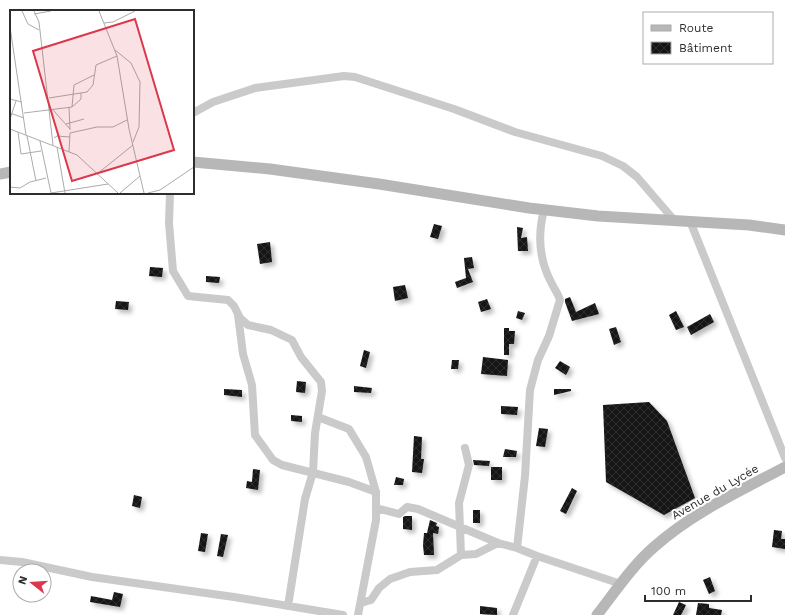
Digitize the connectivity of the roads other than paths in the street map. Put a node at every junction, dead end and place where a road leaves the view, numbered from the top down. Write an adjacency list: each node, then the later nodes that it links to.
1 (194, 112): 7 (street)
2 (194, 162): 6 (main road)
3 (10, 172): 4 (main road)
4 (0, 174)
5 (170, 194): 10 (street)
6 (544, 210): 7 (main road); 20 (street)
7 (674, 220): 8 (main road)
8 (690, 221): 9 (main road); 13 (street)
9 (785, 230)
10 (238, 314): 11 (street); 15 (street)
11 (318, 417): 15 (street); 16 (street)
12 (465, 448): 18 (street)
13 (785, 458)
14 (785, 467): 24 (main road, Avenue du Lycée)
15 (313, 472): 16 (street); 26 (street)
16 (376, 492): 17 (street)
17 (376, 508): 18 (street); 25 (street)
18 (461, 526): 19 (street); 21 (street)
19 (498, 543): 20 (street); 21 (street)
20 (517, 548): 22 (street)
21 (461, 555): 25 (street)
22 (536, 556): 24 (street); 29 (street)
23 (0, 560): 26 (street)
24 (621, 584): 30 (main road, Avenue du Lycée)
25 (360, 603): 28 (street)
26 (288, 606): 27 (street)
27 (343, 615)
28 (358, 615)
29 (513, 615)
30 (597, 615)

